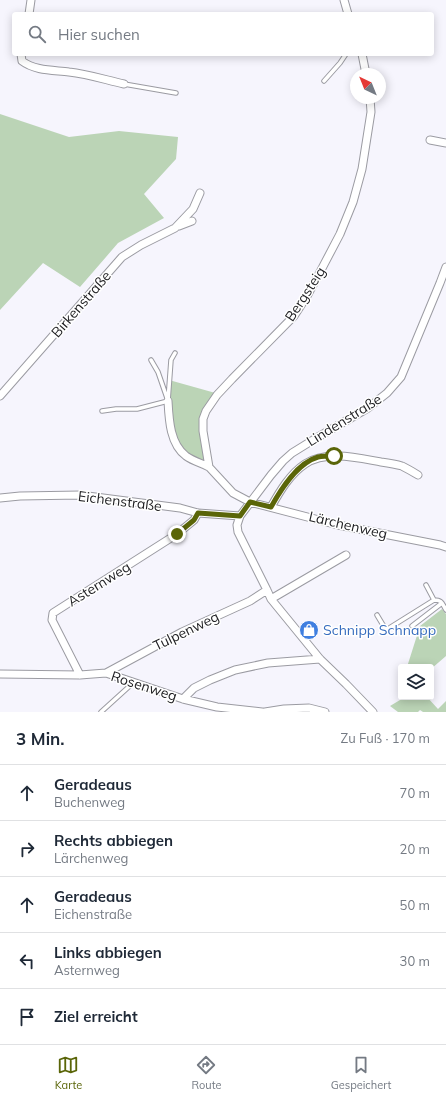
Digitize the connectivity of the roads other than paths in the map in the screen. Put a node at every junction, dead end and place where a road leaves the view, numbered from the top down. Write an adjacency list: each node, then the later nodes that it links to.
1 (31, 0): 3 (street)
2 (344, 0): 4 (street)
3 (29, 12)
4 (347, 12)
5 (21, 56): 10 (street)
6 (345, 56): 9 (lane)
7 (362, 56): 8 (street)
8 (365, 68)
9 (324, 82)
10 (124, 84): 11 (lane)
11 (176, 93)
12 (370, 104): 25 (street, Bergsteig)
13 (430, 140): 14 (street)
14 (446, 143)
15 (200, 193): 17 (street, Birkenstraße)
16 (192, 221): 17 (street, Birkenstraße)
17 (175, 228): 22 (street, Birkenstraße)
18 (446, 267): 19 (street, Lindenstraße)
19 (443, 285): 28 (street, Lindenstraße)
20 (175, 353): 23 (lane)
21 (151, 360): 23 (lane)
22 (0, 396)
23 (168, 401): 24 (lane); 25 (street)
24 (102, 410)
25 (209, 466): 28 (street)
26 (418, 475): 29 (street)
27 (0, 498): 30 (street, Eichenstraße)
28 (250, 502): 29 (street, Lärchenweg); 31 (street, Lindenstraße)
29 (271, 507): 32 (street, Lärchenweg)
30 (198, 513): 31 (street, Eichenstraße); 45 (street, Asternweg)
31 (240, 516): 35 (street)
32 (446, 548)
33 (346, 554): 36 (street)
34 (426, 585): 37 (lane)
35 (267, 590): 36 (street); 43 (street, Tulpenweg)
36 (271, 600): 42 (street)
37 (434, 600): 38 (lane); 40 (lane)
38 (442, 603): 39 (lane); 41 (lane)
39 (446, 610)
40 (377, 615)
41 (412, 626)
42 (320, 658): 47 (street); 52 (street)
43 (106, 673): 45 (street, Rosenweg); 46 (street, Rosenweg)
44 (0, 674): 45 (street, Rosenweg)
45 (80, 675)
46 (134, 682): 47 (street, Rosenweg); 48 (lane)
47 (183, 699): 49 (street, Rosenweg)
48 (101, 712)
49 (262, 712)
50 (265, 712): 51 (street)
51 (325, 712)
52 (373, 712)

